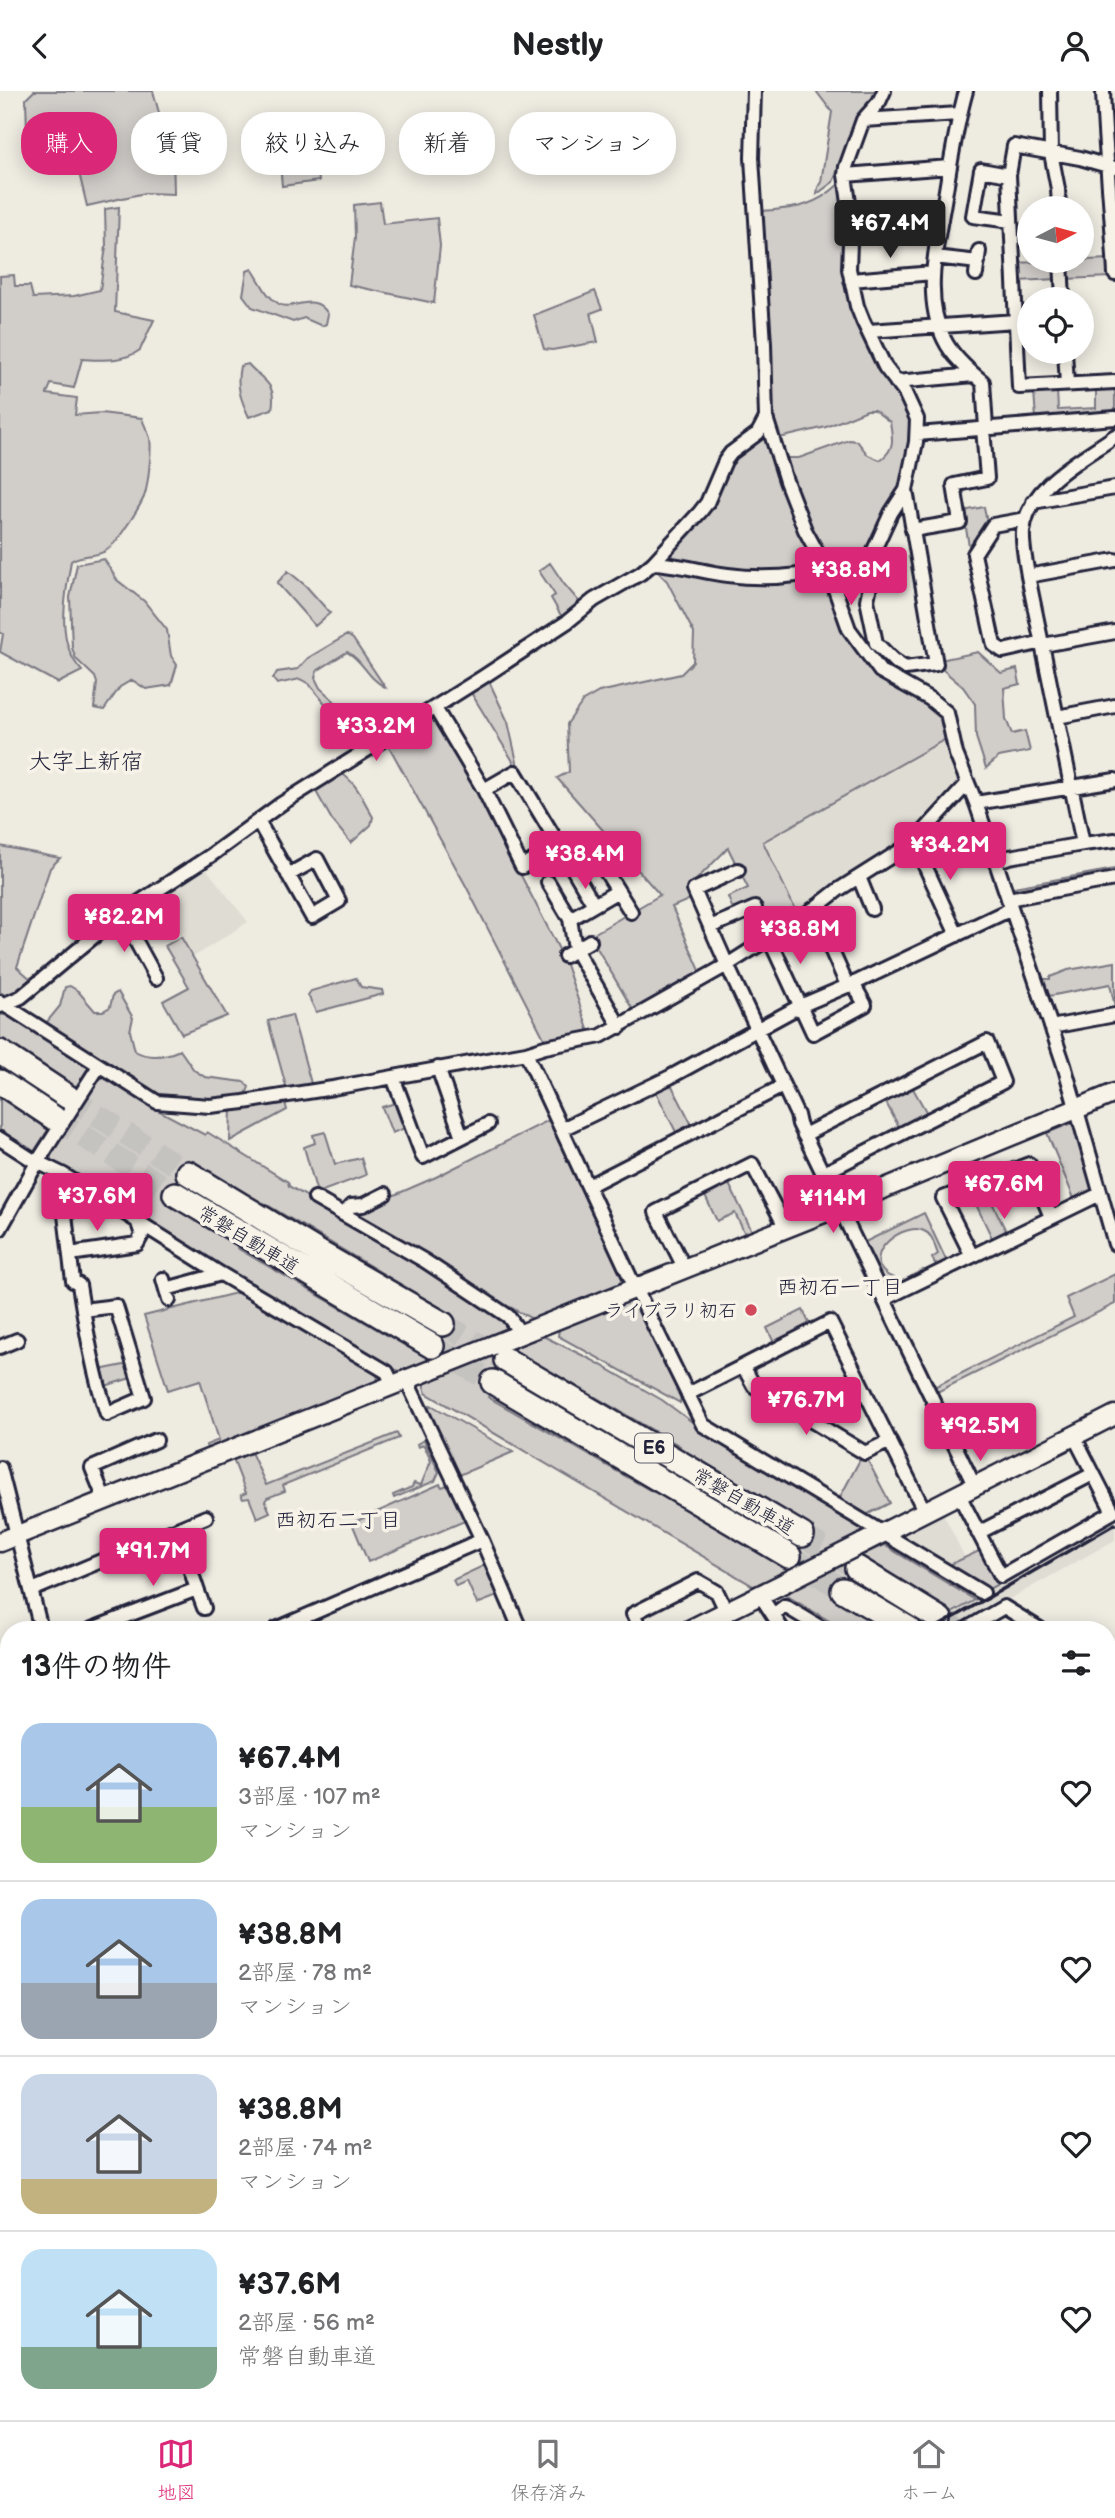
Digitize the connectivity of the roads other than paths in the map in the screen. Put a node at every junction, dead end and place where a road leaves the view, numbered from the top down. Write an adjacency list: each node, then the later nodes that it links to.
1 (754, 91): 30 (street)
2 (884, 91): 7 (street)
3 (966, 91): 6 (street)
4 (1050, 91): 8 (street)
5 (1103, 91): 10 (street)
6 (959, 114): 7 (street); 9 (street)
7 (863, 120): 12 (street)
8 (1051, 153): 10 (street); 11 (street); 13 (street)
9 (950, 167): 12 (street); 14 (street)
10 (1110, 167): 20 (street)
11 (1009, 174): 15 (street); 15 (street)
12 (845, 175): 16 (street)
13 (1058, 196)
14 (941, 220): 16 (street); 17 (street)
15 (1011, 221): 22 (street)
16 (851, 228): 21 (street)
17 (935, 257): 18 (street); 19 (street)
18 (978, 262)
19 (933, 273): 21 (street); 23 (street)
20 (1115, 274)
21 (851, 280): 24 (street)
22 (1016, 321): 23 (street); 29 (street)
23 (939, 325): 24 (street); 26 (street)
24 (868, 331): 27 (street)
25 (1066, 364): 29 (street)
26 (974, 376): 27 (street); 32 (street)
27 (896, 382): 33 (street)
28 (1115, 382): 29 (street)
29 (1067, 384)
30 (766, 418): 42 (street); 43 (street)
31 (1115, 418): 32 (street)
32 (984, 428): 33 (street); 39 (street)
33 (917, 434): 36 (street)
34 (1115, 436): 37 (street)
35 (1115, 488): 37 (street)
36 (906, 490): 39 (street); 40 (street)
37 (1034, 502): 38 (street)
38 (1026, 519): 44 (street); 48 (street)
39 (912, 530): 45 (street)
40 (873, 560): 43 (street); 45 (street)
41 (1115, 560): 44 (street)
42 (653, 563): 43 (street); 50 (street)
43 (827, 571): 47 (street)
44 (1028, 576): 48 (street)
45 (871, 625): 47 (street)
46 (1115, 632): 48 (street)
47 (855, 637): 53 (street)
48 (1043, 644): 51 (street)
49 (1115, 706): 51 (street)
50 (435, 708): 55 (street); 57 (street)
51 (1057, 717): 54 (street)
52 (1115, 780): 54 (street)
53 (968, 783): 56 (street); 59 (street)
54 (1071, 788): 56 (street); 60 (street)
55 (484, 790): 61 (street); 61 (street)
56 (976, 803): 63 (street)
57 (258, 821): 65 (street); 76 (street)
58 (1115, 840): 60 (street)
59 (914, 842): 66 (street); 79 (street)
60 (1083, 844): 63 (street)
61 (559, 845): 71 (street)
62 (595, 854): 69 (street)
63 (995, 862): 70 (street)
64 (738, 870): 78 (street)
65 (288, 874): 65 (street)
66 (859, 877): 73 (street); 74 (street)
67 (1115, 879): 70 (street)
68 (548, 881): 77 (street)
69 (618, 891): 71 (street); 75 (street)
70 (1009, 904): 79 (street); 90 (street)
71 (594, 905): 77 (street)
72 (755, 908): 78 (street)
73 (813, 909): 80 (street); 85 (street)
74 (872, 909)
75 (631, 912)
76 (121, 913): 84 (street); 86 (street)
77 (570, 919): 82 (street)
78 (710, 927): 83 (street)
79 (957, 935): 85 (street)
80 (769, 939): 83 (street); 87 (street)
81 (590, 941): 82 (street)
82 (570, 952): 89 (street)
83 (727, 965): 89 (street); 91 (street)
84 (156, 978)
85 (850, 984): 87 (street); 87 (street)
86 (1, 1004): 94 (street)
87 (800, 1006): 91 (street)
88 (1115, 1015): 90 (street)
89 (620, 1027): 93 (street)
90 (1051, 1027): 101 (street)
91 (757, 1030): 98 (street); 104 (street)
92 (0, 1052): 100 (highway)
93 (526, 1053): 95 (street); 104 (street)
94 (99, 1066): 96 (street); 108 (street)
95 (438, 1068): 96 (street); 106 (street)
96 (393, 1077): 106 (street)
97 (0, 1082): 102 (highway)
98 (783, 1086): 105 (street); 112 (street)
99 (1115, 1093): 101 (street)
100 (68, 1097)
101 (1077, 1109): 115 (street); 117 (street)
102 (54, 1118)
103 (488, 1123): 106 (street)
104 (562, 1129): 112 (street)
105 (804, 1135): 110 (street); 110 (street)
106 (462, 1137)
107 (0, 1139): 108 (street)
108 (38, 1161): 111 (street); 122 (street)
109 (188, 1173): 132 (highway, 常磐自動車道)
110 (822, 1174): 117 (street)
111 (64, 1175): 120 (street); 124 (street)
112 (588, 1186): 128 (street)
113 (175, 1194): 135 (highway, 常磐自動車道)
114 (385, 1194): 118 (street)
115 (1100, 1194): 119 (street); 123 (street)
116 (315, 1198): 118 (street)
117 (839, 1207): 121 (street); 130 (street)
118 (344, 1214): 133 (street)
119 (1051, 1217): 125 (street); 125 (street)
120 (138, 1223): 124 (street); 127 (street)
121 (786, 1228): 126 (street); 126 (street)
122 (0, 1229)
123 (1115, 1241)
124 (70, 1254): 131 (street)
125 (972, 1256): 130 (street)
126 (685, 1269): 128 (street)
127 (221, 1274): 129 (street); 139 (street)
128 (635, 1288): 133 (street); 141 (street)
129 (166, 1289)
130 (884, 1299): 148 (street)
131 (83, 1310): 131 (street)
132 (443, 1324)
133 (521, 1334): 139 (street)
134 (17, 1340): 136 (street)
135 (432, 1346)
136 (0, 1347)
137 (506, 1360): 157 (highway, 常磐自動車道 / E6)
138 (743, 1366): 141 (street); 145 (street); 145 (street)
139 (400, 1382): 150 (street); 158 (street)
140 (493, 1383): 160 (highway, 常磐自動車道 / E6)
141 (688, 1394): 154 (street)
142 (1115, 1415): 143 (street)
143 (1074, 1436): 147 (street); 148 (street)
144 (156, 1440): 150 (street)
145 (890, 1441): 151 (street)
146 (0, 1468): 156 (street)
147 (1093, 1474): 155 (street); 155 (street)
148 (975, 1487): 149 (street)
149 (959, 1495): 151 (street); 155 (street)
150 (104, 1500): 156 (street)
151 (925, 1512): 154 (street)
152 (206, 1517): 153 (street)
153 (177, 1530): 162 (street); 164 (street)
154 (883, 1533): 165 (street); 166 (street, bridge)
155 (978, 1533)
156 (18, 1535): 159 (street); 164 (street)
157 (802, 1535)
158 (481, 1540): 173 (street); 174 (street)
159 (0, 1542)
160 (789, 1556)
161 (857, 1568): 170 (highway)
162 (197, 1589): 167 (street); 172 (street)
163 (843, 1590): 178 (highway)
164 (32, 1591): 171 (street)
165 (983, 1593)
166 (760, 1595): 168 (street); 169 (street)
167 (204, 1608)
168 (773, 1615): 176 (street); 177 (street)
169 (726, 1618): 175 (street)
170 (940, 1619)
171 (39, 1621)
172 (113, 1621)
173 (294, 1621)
174 (516, 1621)
175 (637, 1621)
176 (777, 1621)
177 (810, 1621)
178 (895, 1621)
179 (980, 1621): 180 (street)
180 (1027, 1621)

